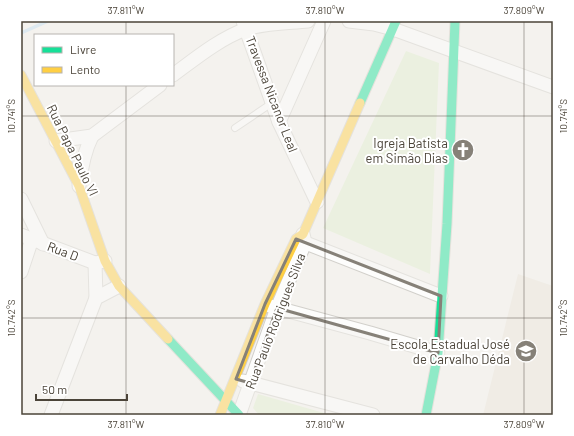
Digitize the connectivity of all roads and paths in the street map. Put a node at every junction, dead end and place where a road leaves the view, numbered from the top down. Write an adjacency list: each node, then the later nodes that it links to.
1 (308, 21): 5 (street)
2 (324, 21): 13 (street)
3 (349, 21): 6 (street)
4 (455, 21): 7 (street)
5 (245, 25): 8 (street); 12 (street, Travessa Nicanor Leal)
6 (394, 25): 7 (street); 19 (street)
7 (454, 52): 11 (street); 25 (street)
8 (174, 74)
9 (21, 75): 16 (street, Rua Papa Paulo VI)
10 (159, 86): 15 (street)
11 (553, 87)
12 (272, 103): 13 (street, Travessa Nicanor Leal); 14 (lane)
13 (280, 122): 19 (street, Travessa Nicanor Leal)
14 (235, 128)
15 (92, 136): 16 (street); 17 (street)
16 (56, 141): 17 (street, Rua Papa Paulo VI)
17 (78, 186): 22 (street, Rua Papa Paulo VI)
18 (21, 199): 20 (street)
19 (317, 202): 21 (street)
20 (32, 239): 22 (street, Rua D); 23 (street)
21 (301, 239): 25 (street); 27 (street, Rua Paulo Rodrigues Silva); 28 (street, Rua Paulo Rodrigues Silva)
22 (100, 262): 24 (street, Rua Papa Paulo VI); 26 (street)
23 (21, 272)
24 (119, 286): 26 (street); 32 (street, Rua Papa Paulo VI)
25 (441, 296): 29 (street)
26 (96, 298): 33 (street)
27 (264, 304): 28 (street); 30 (street, Rua Paulo Rodrigues Silva)
28 (278, 308): 29 (street); 31 (street, Rua Paulo Rodrigues Silva)
29 (438, 353): 37 (street)
30 (236, 379): 31 (street); 32 (street, Rua Paulo Rodrigues Silva)
31 (250, 383): 35 (street, Rua Paulo Rodrigues Silva); 36 (street)
32 (226, 401): 34 (street, Rua Paulo Rodrigues Silva); 35 (street, Rua Papa Paulo VI)
33 (52, 415)
34 (220, 415)
35 (239, 415)
36 (373, 415)
37 (426, 415)

